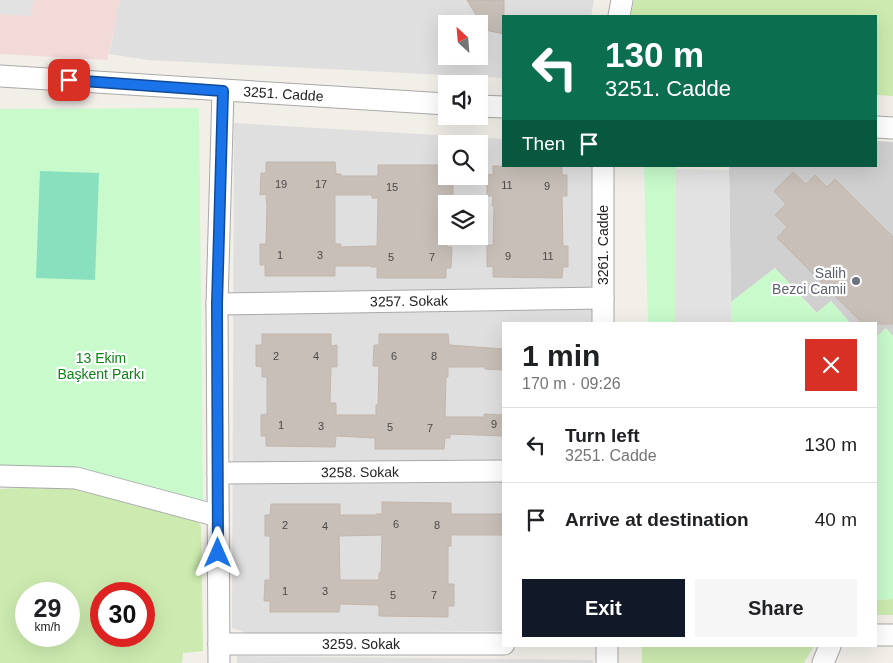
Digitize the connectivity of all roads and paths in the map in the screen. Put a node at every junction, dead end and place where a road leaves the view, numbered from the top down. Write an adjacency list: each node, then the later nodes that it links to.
1 (622, 0): 2 (street)
2 (619, 15)
3 (0, 76): 4 (street, 3251. Cadde)
4 (223, 91): 5 (street, 3251. Cadde); 12 (street)
5 (438, 104)
6 (488, 106): 7 (street)
7 (502, 107)
8 (877, 127): 9 (street)
9 (893, 128)
10 (603, 167): 11 (street, 3261. Cadde)
11 (603, 298): 12 (street, 3257. Sokak); 13 (street, 3261. Cadde)
12 (217, 304): 15 (street)
13 (603, 322)
14 (502, 470): 15 (street, 3258. Sokak)
15 (218, 473): 17 (street)
16 (0, 476): 17 (street)
17 (218, 516): 23 (street)
18 (877, 635): 19 (street)
19 (893, 635)
20 (502, 644): 23 (street, 3259. Sokak)
21 (607, 647): 24 (street)
22 (830, 647): 25 (street)
23 (219, 654)
24 (607, 663)
25 (822, 663)

